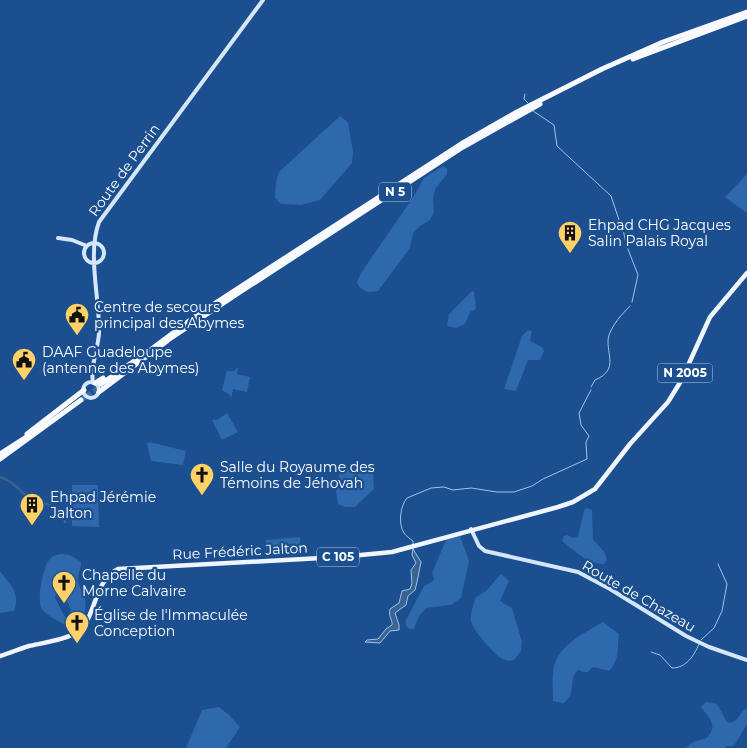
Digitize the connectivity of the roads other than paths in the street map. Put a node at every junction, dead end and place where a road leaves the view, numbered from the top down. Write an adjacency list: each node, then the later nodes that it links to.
1 (263, 0): 6 (main road, Route de Perrin)
2 (747, 12): 11 (highway, N 5)
3 (747, 16): 11 (highway, N 5)
4 (58, 238): 5 (main road)
5 (76, 242): 7 (main road); 8 (main road)
6 (95, 244): 7 (main road); 9 (main road, Route de Perrin); 9 (main road)
7 (87, 246): 8 (main road)
8 (84, 251): 9 (main road)
9 (95, 263): 12 (main road, Route de Perrin)
10 (747, 273): 20 (main road, N 2005)
11 (170, 337): 12 (highway, N 5); 14 (highway)
12 (98, 384): 13 (main road); 14 (main road)
13 (84, 390): 15 (main road); 17 (highway)
14 (99, 392): 15 (main road)
15 (89, 398): 17 (highway)
16 (80, 399): 17 (highway)
17 (22, 442): 18 (highway); 19 (highway)
18 (0, 454)
19 (0, 459)
20 (471, 530): 21 (main road, Rue Frédéric Jalton / N 2005); 23 (main road, Route de Chazeau)
21 (412, 548): 22 (main road, Rue Frédéric Jalton / C 105)
22 (0, 656)
23 (747, 660)

